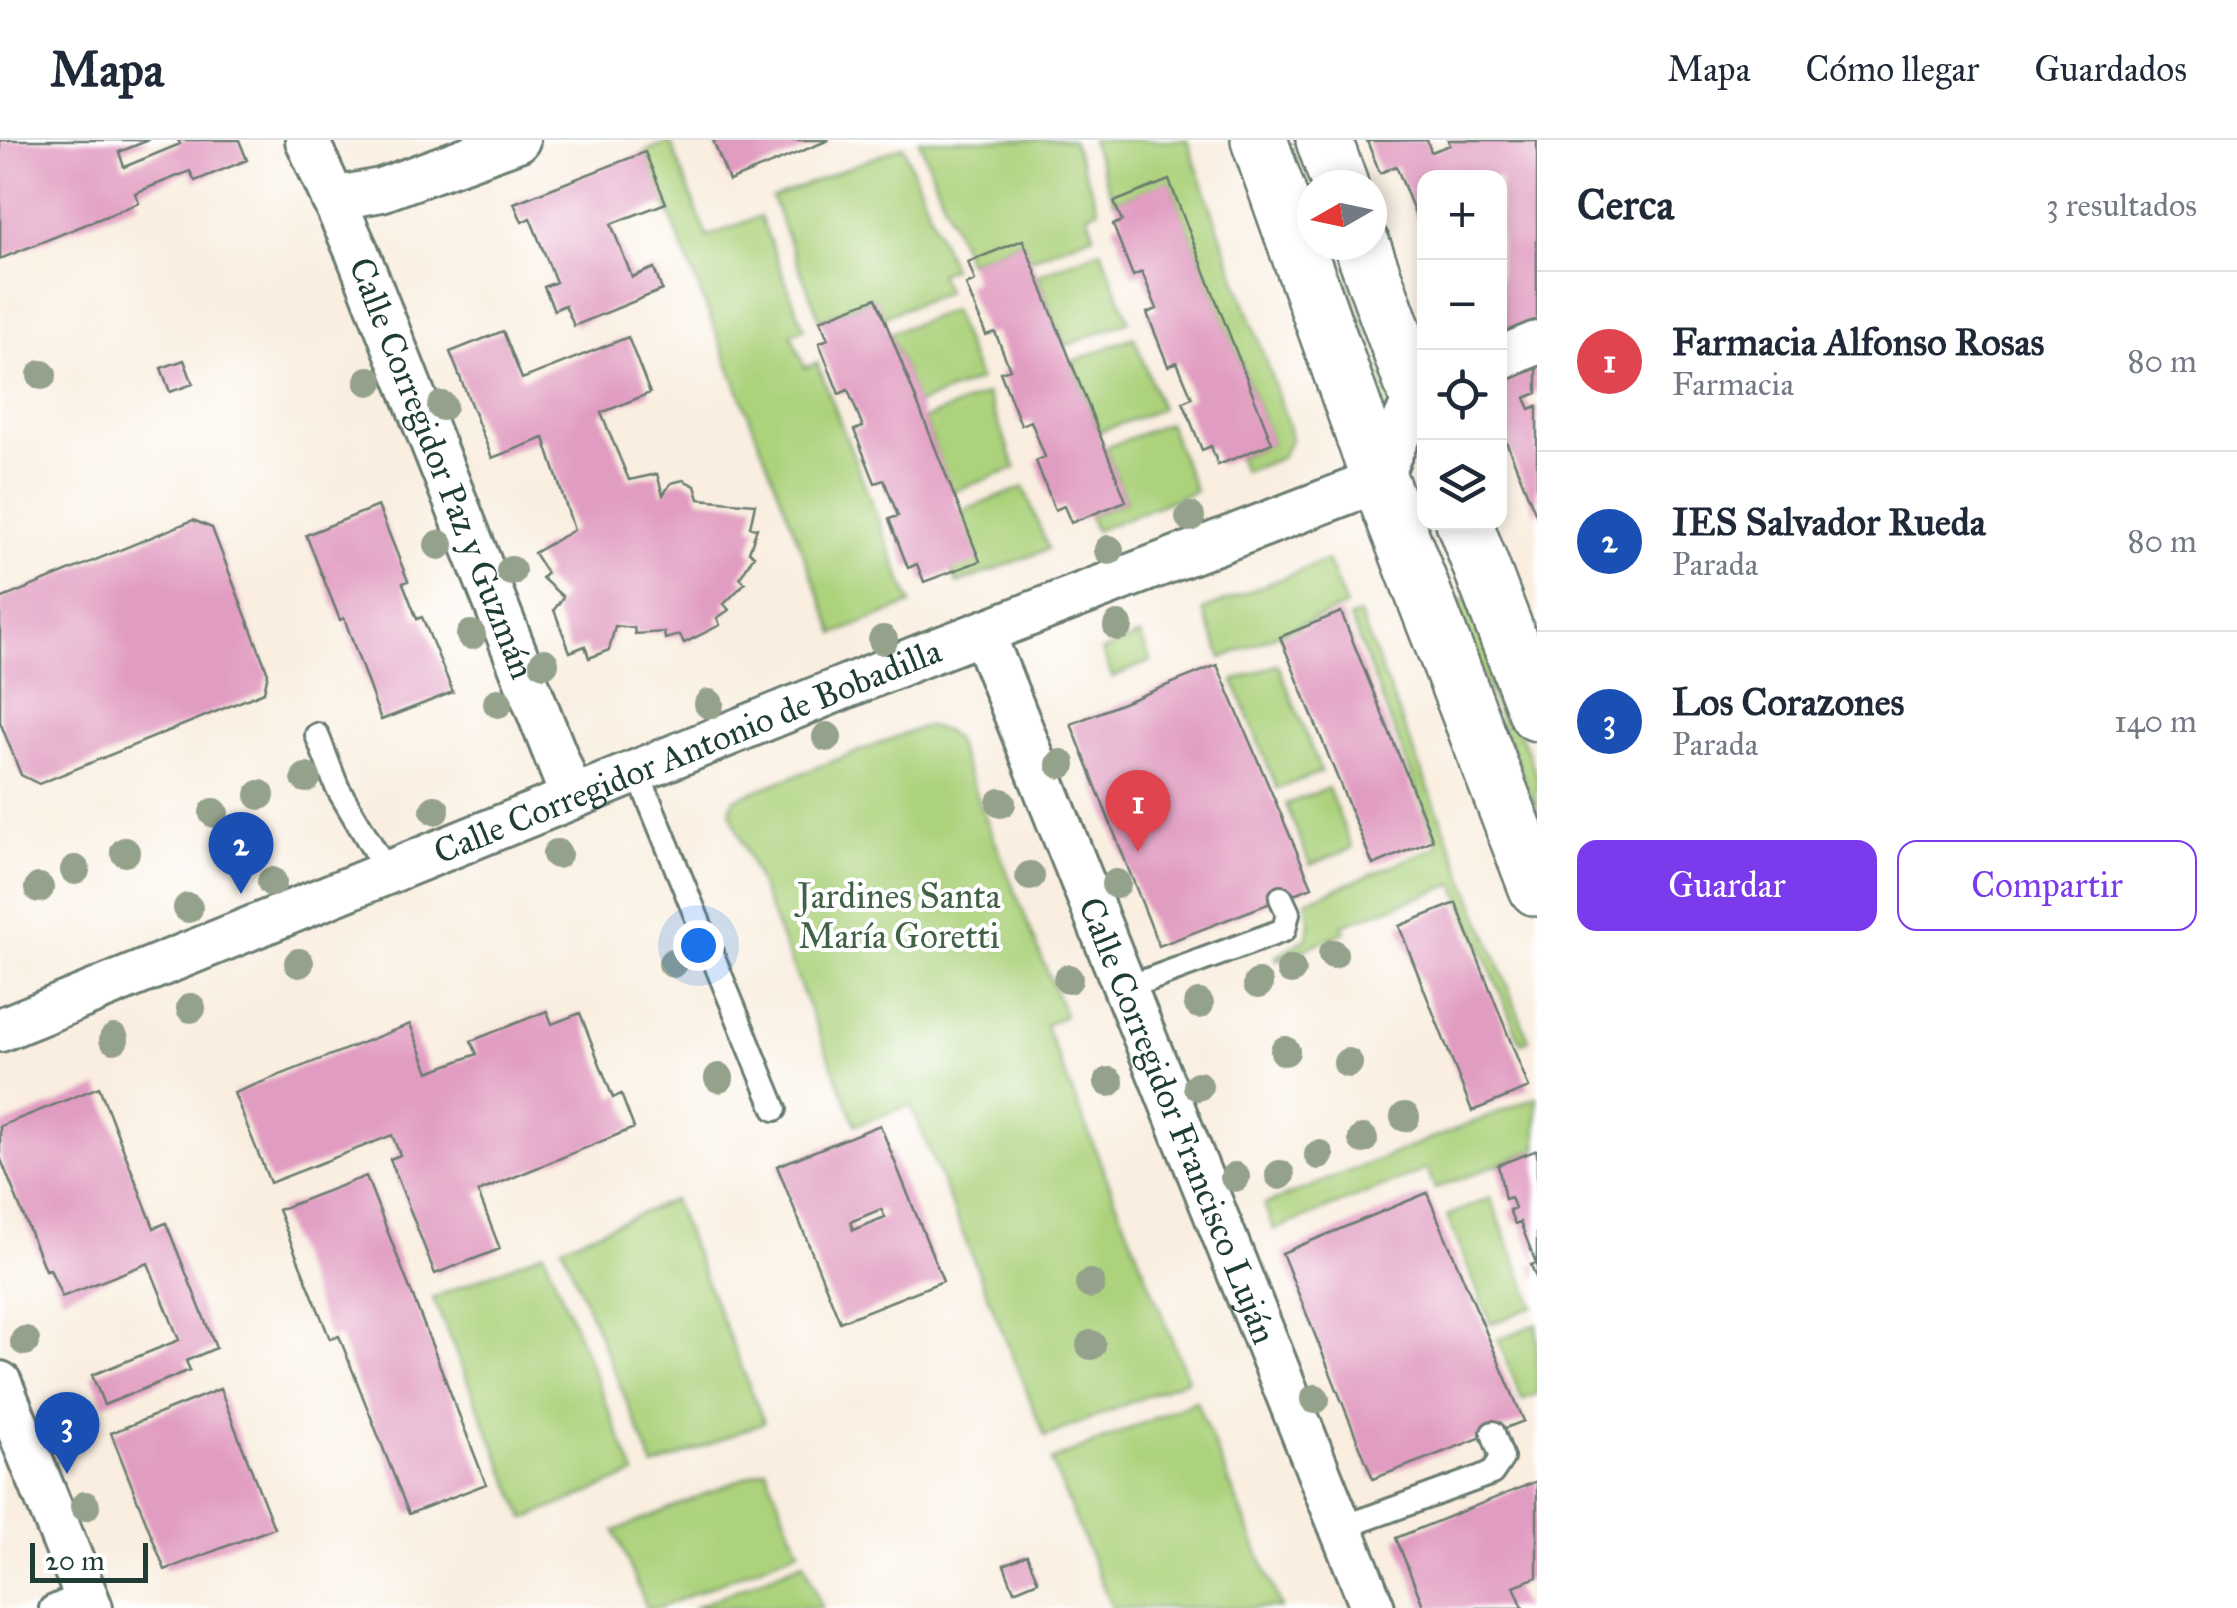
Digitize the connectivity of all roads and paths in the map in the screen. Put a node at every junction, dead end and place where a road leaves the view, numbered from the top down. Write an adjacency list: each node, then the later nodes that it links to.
1 (307, 140): 6 (street, Calle Corregidor Paz y Guzmán)
2 (518, 140): 6 (street)
3 (1259, 140): 12 (main road)
4 (1324, 140): 5 (main road)
5 (1335, 170)
6 (334, 199): 18 (street, Calle Corregidor Paz y Guzmán)
7 (1368, 260): 10 (main road)
8 (1537, 342): 9 (street)
9 (1507, 355)
10 (1417, 386)
11 (1417, 408): 12 (street)
12 (1379, 479): 14 (street, Calle Corregidor Antonio de Bobadilla); 20 (main road)
13 (1467, 530): 15 (main road)
14 (983, 633): 17 (street, Calle Corregidor Antonio de Bobadilla); 22 (street, Calle Corregidor Francisco Luján)
15 (1532, 686)
16 (316, 735): 19 (lane)
17 (637, 771): 18 (street, Calle Corregidor Antonio de Bobadilla); 24 (lane)
18 (572, 798): 19 (street, Calle Corregidor Antonio de Bobadilla)
19 (387, 872): 23 (street, Calle Corregidor Antonio de Bobadilla)
20 (1537, 888)
21 (1282, 898): 22 (lane)
22 (1126, 988): 27 (street, Calle Corregidor Francisco Luján)
23 (0, 1030)
24 (775, 1109)
25 (0, 1382): 28 (street)
26 (1494, 1433): 27 (lane)
27 (1341, 1528): 29 (street, Calle Corregidor Francisco Luján)
28 (76, 1603)
29 (1372, 1608)

